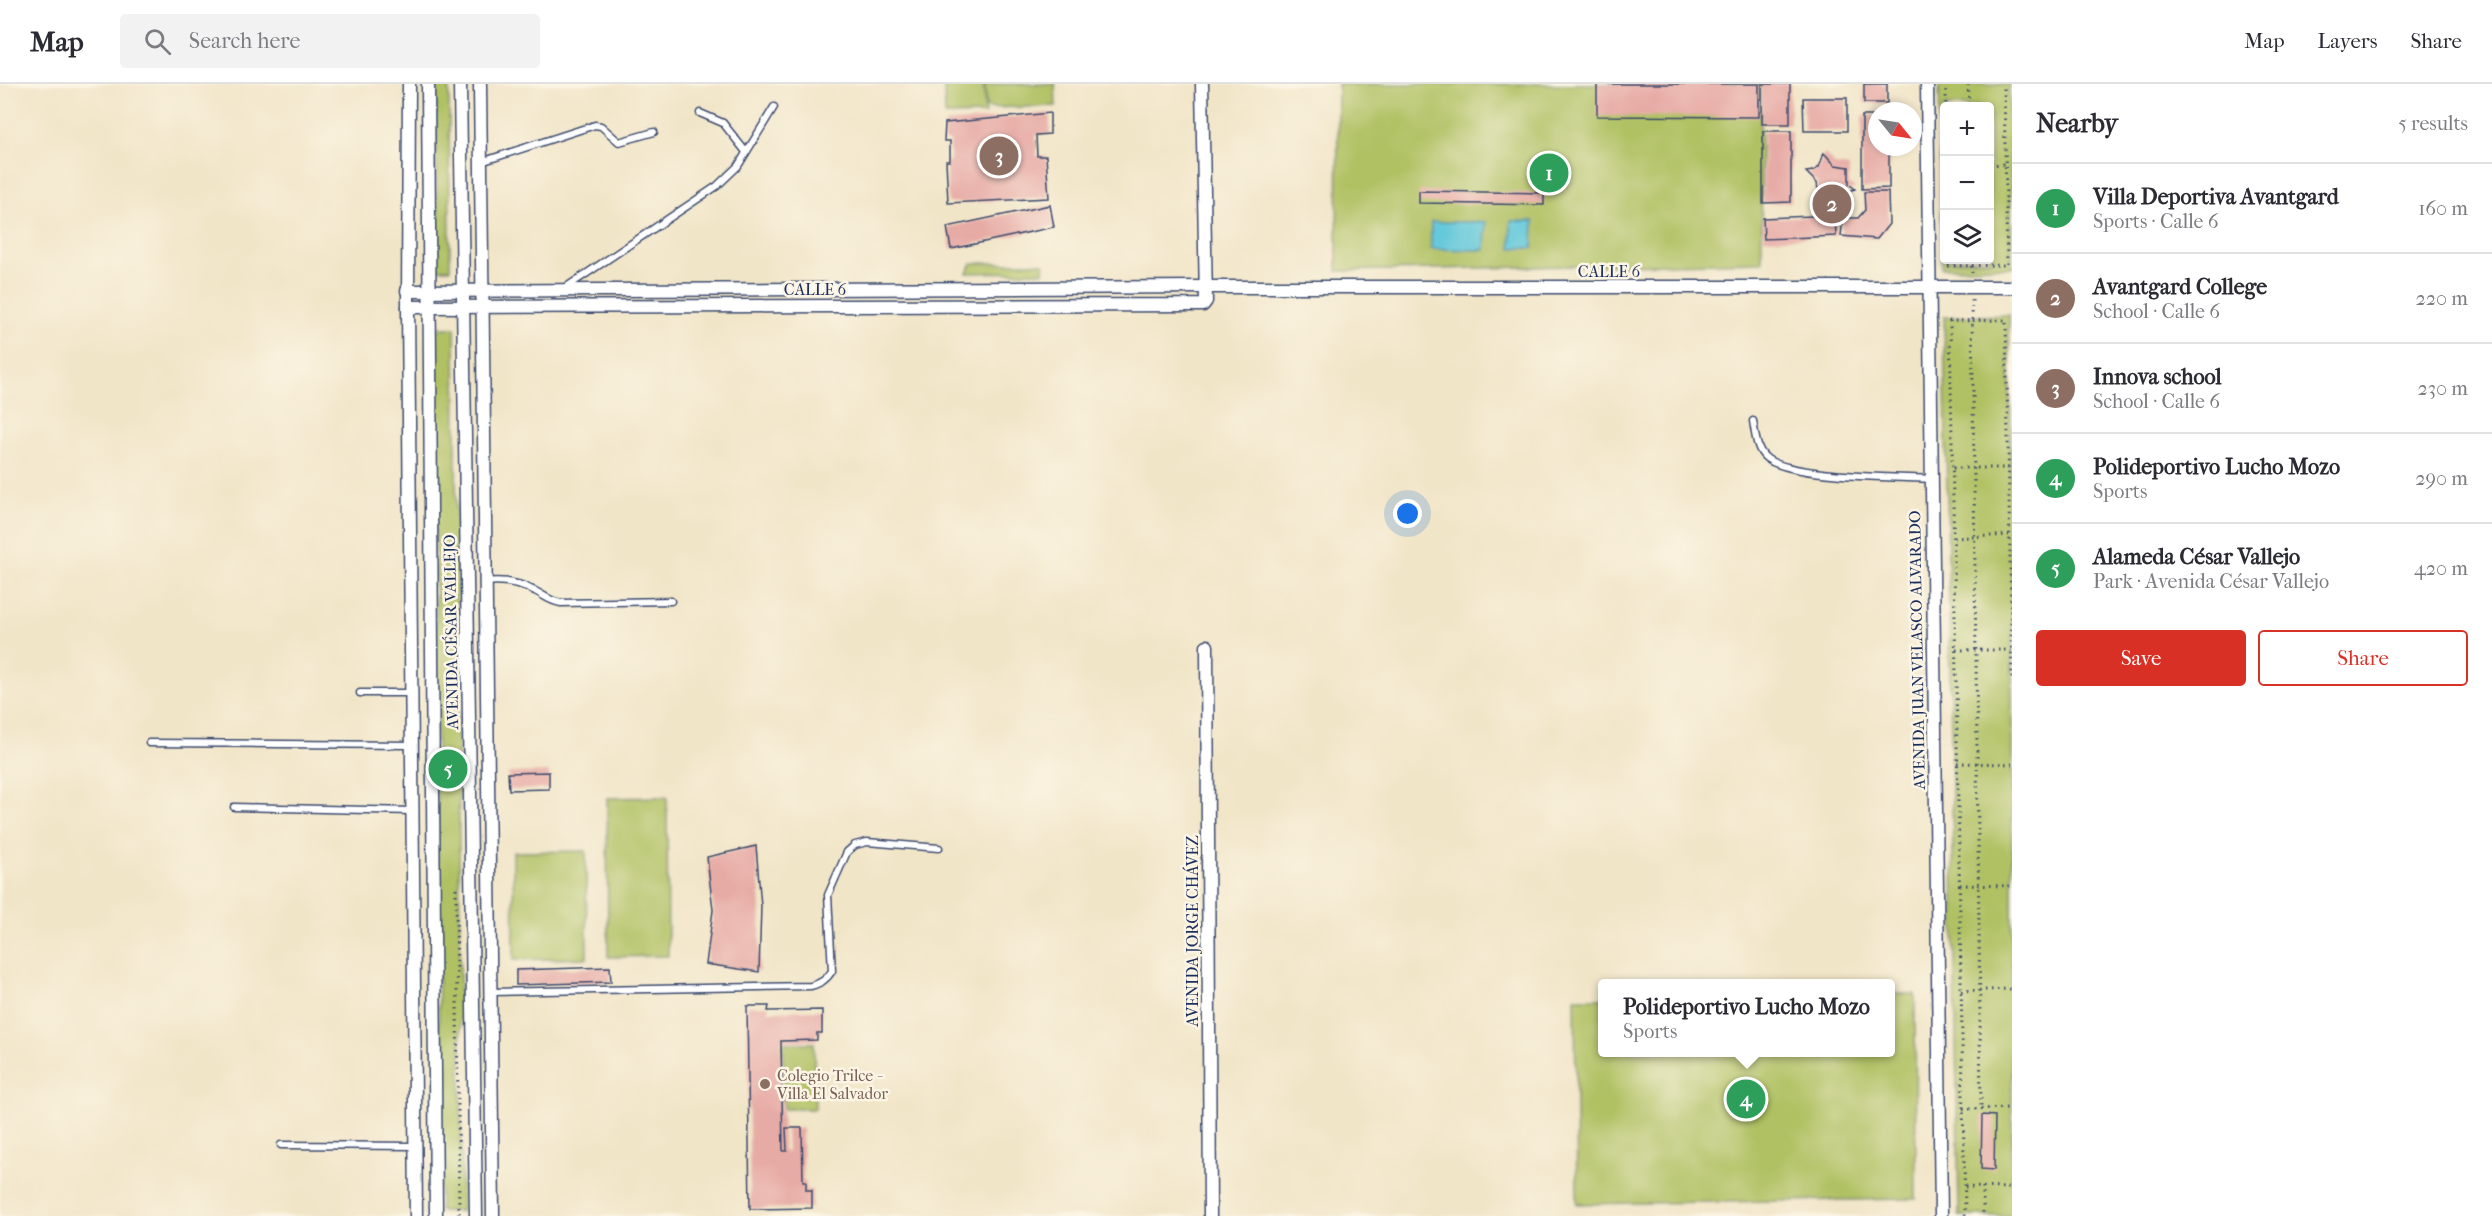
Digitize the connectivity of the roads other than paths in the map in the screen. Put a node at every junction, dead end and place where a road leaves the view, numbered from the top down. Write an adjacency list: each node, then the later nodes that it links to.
1 (409, 84): 24 (street)
2 (428, 84): 18 (street, AVENIDA CÉSAR VALLEJO)
3 (460, 84): 19 (street, AVENIDA CÉSAR VALLEJO)
4 (480, 84): 11 (street)
5 (1202, 84): 13 (street)
6 (1926, 84): 14 (street, AVENIDA JUAN VELASCO ALVARADO)
7 (774, 107): 10 (lane)
8 (700, 113): 10 (lane)
9 (654, 132): 11 (lane)
10 (747, 152): 22 (lane)
11 (480, 162): 20 (street)
12 (1093, 287): 13 (street, CALLE 6); 16 (street, CALLE 6); 25 (street)
13 (1205, 287): 14 (street, CALLE 6); 25 (street, CALLE 6)
14 (1929, 287): 15 (street, CALLE 6); 35 (street, AVENIDA JUAN VELASCO ALVARADO)
15 (2012, 287)
16 (857, 288): 17 (street, CALLE 6); 26 (street)
17 (708, 289): 23 (street, CALLE 6); 30 (street)
18 (428, 290): 19 (street, CALLE 6); 24 (street, CALLE 6); 32 (street, AVENIDA CÉSAR VALLEJO)
19 (463, 290): 20 (street, CALLE 6); 33 (street, AVENIDA CÉSAR VALLEJO)
20 (482, 290): 21 (street, CALLE 6); 27 (street)
21 (530, 290): 22 (street, CALLE 6); 28 (street)
22 (562, 290): 23 (street, CALLE 6)
23 (588, 290): 29 (street)
24 (407, 291): 31 (street)
25 (1093, 304): 26 (street, CALLE 6)
26 (856, 305): 30 (street, CALLE 6)
27 (482, 306): 28 (street, CALLE 6); 33 (street, CALLE 6); 36 (street)
28 (531, 306): 29 (street, CALLE 6)
29 (588, 306): 30 (street, CALLE 6)
30 (708, 306)
31 (408, 307): 32 (street, CALLE 6); 40 (street)
32 (428, 307): 33 (street, CALLE 6); 50 (street, AVENIDA CÉSAR VALLEJO)
33 (463, 307): 51 (street, AVENIDA CÉSAR VALLEJO)
34 (1753, 421): 35 (lane)
35 (1931, 478): 54 (street, AVENIDA JUAN VELASCO ALVARADO)
36 (486, 582): 37 (lane); 46 (street)
37 (671, 601)
38 (1207, 646): 53 (street, AVENIDA JORGE CHÁVEZ)
39 (360, 693): 40 (lane)
40 (411, 693): 42 (street)
41 (149, 743): 42 (lane)
42 (411, 745): 44 (street)
43 (234, 807): 44 (lane)
44 (412, 811): 48 (street)
45 (939, 848): 46 (lane)
46 (491, 992): 52 (street)
47 (281, 1146): 48 (lane)
48 (415, 1146): 49 (street)
49 (416, 1216)
50 (436, 1216)
51 (476, 1216)
52 (493, 1216)
53 (1210, 1216)
54 (1941, 1216)

